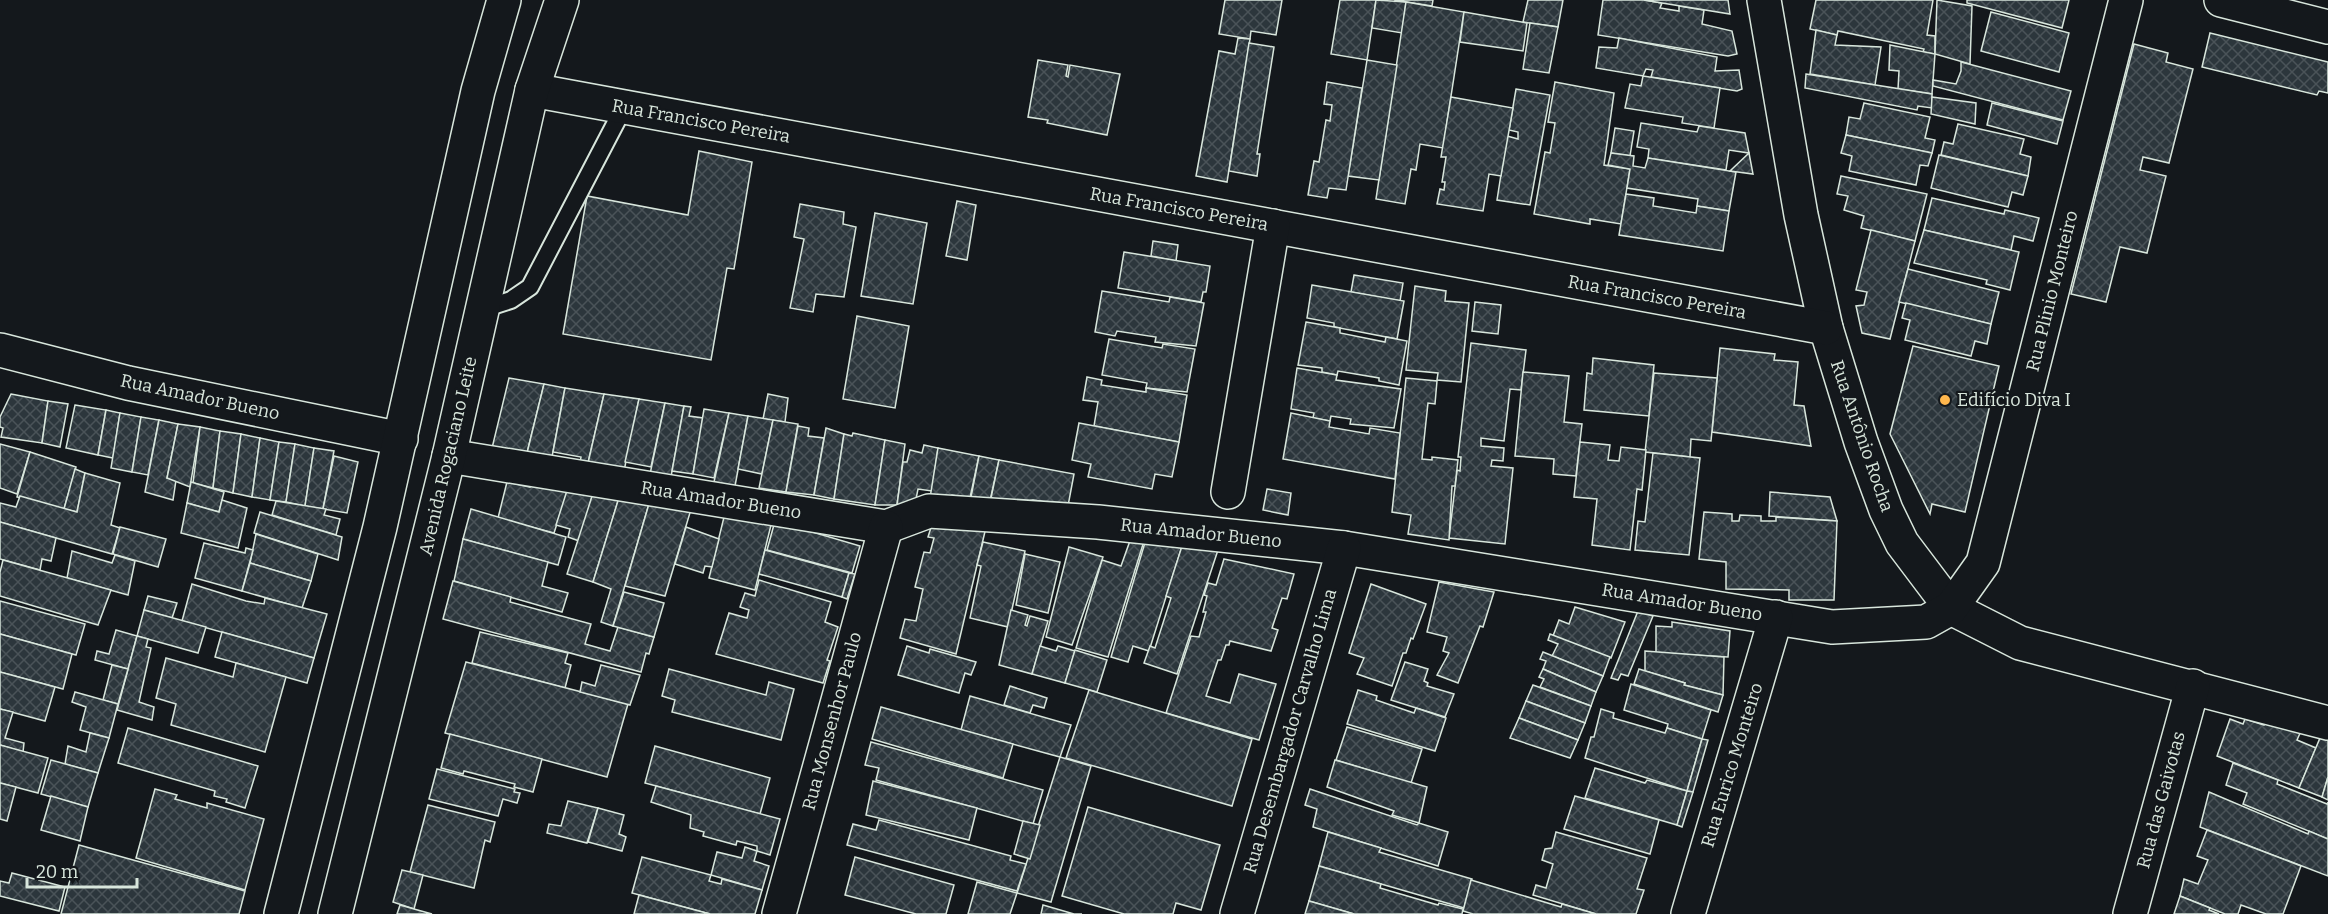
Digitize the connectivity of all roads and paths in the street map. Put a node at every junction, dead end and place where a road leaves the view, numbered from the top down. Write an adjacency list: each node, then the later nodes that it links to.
1 (504, 0): 13 (street)
2 (562, 0): 7 (street, Avenida Rogaciano Leite)
3 (1764, 0): 11 (street, Rua Antônio Rocha)
4 (2126, 0): 18 (street, Rua Plinio Monteiro)
5 (2221, 0): 6 (street)
6 (2328, 27)
7 (532, 90): 8 (street, Rua Francisco Pereira); 10 (street, Avenida Rogaciano Leite)
8 (624, 107): 9 (street, Rua Francisco Pereira); 10 (lane)
9 (1273, 226): 11 (street, Rua Francisco Pereira); 15 (street)
10 (483, 309): 14 (street, Avenida Rogaciano Leite)
11 (1826, 328): 18 (street, Rua Antônio Rocha)
12 (0, 350): 13 (street, Rua Amador Bueno)
13 (401, 439): 22 (street)
14 (449, 456): 16 (street, Rua Amador Bueno); 23 (street, Avenida Rogaciano Leite)
15 (1228, 492)
16 (886, 527): 17 (street, Rua Amador Bueno); 24 (street, Rua Monsenhor Paulo)
17 (1344, 548): 19 (street, Rua Amador Bueno); 25 (street, Rua Desembargador Carvalho Lima)
18 (1952, 608): 19 (street, Rua Amador Bueno); 20 (street, Rua Antônio Rocha)
19 (1776, 617): 26 (street, Rua Eurico Monteiro)
20 (2193, 686): 21 (street, Rua Antônio Rocha); 27 (street, Rua das Gaivotas)
21 (2328, 723)
22 (281, 914)
23 (335, 914)
24 (779, 914)
25 (1237, 914)
26 (1688, 914)
27 (2130, 914)

